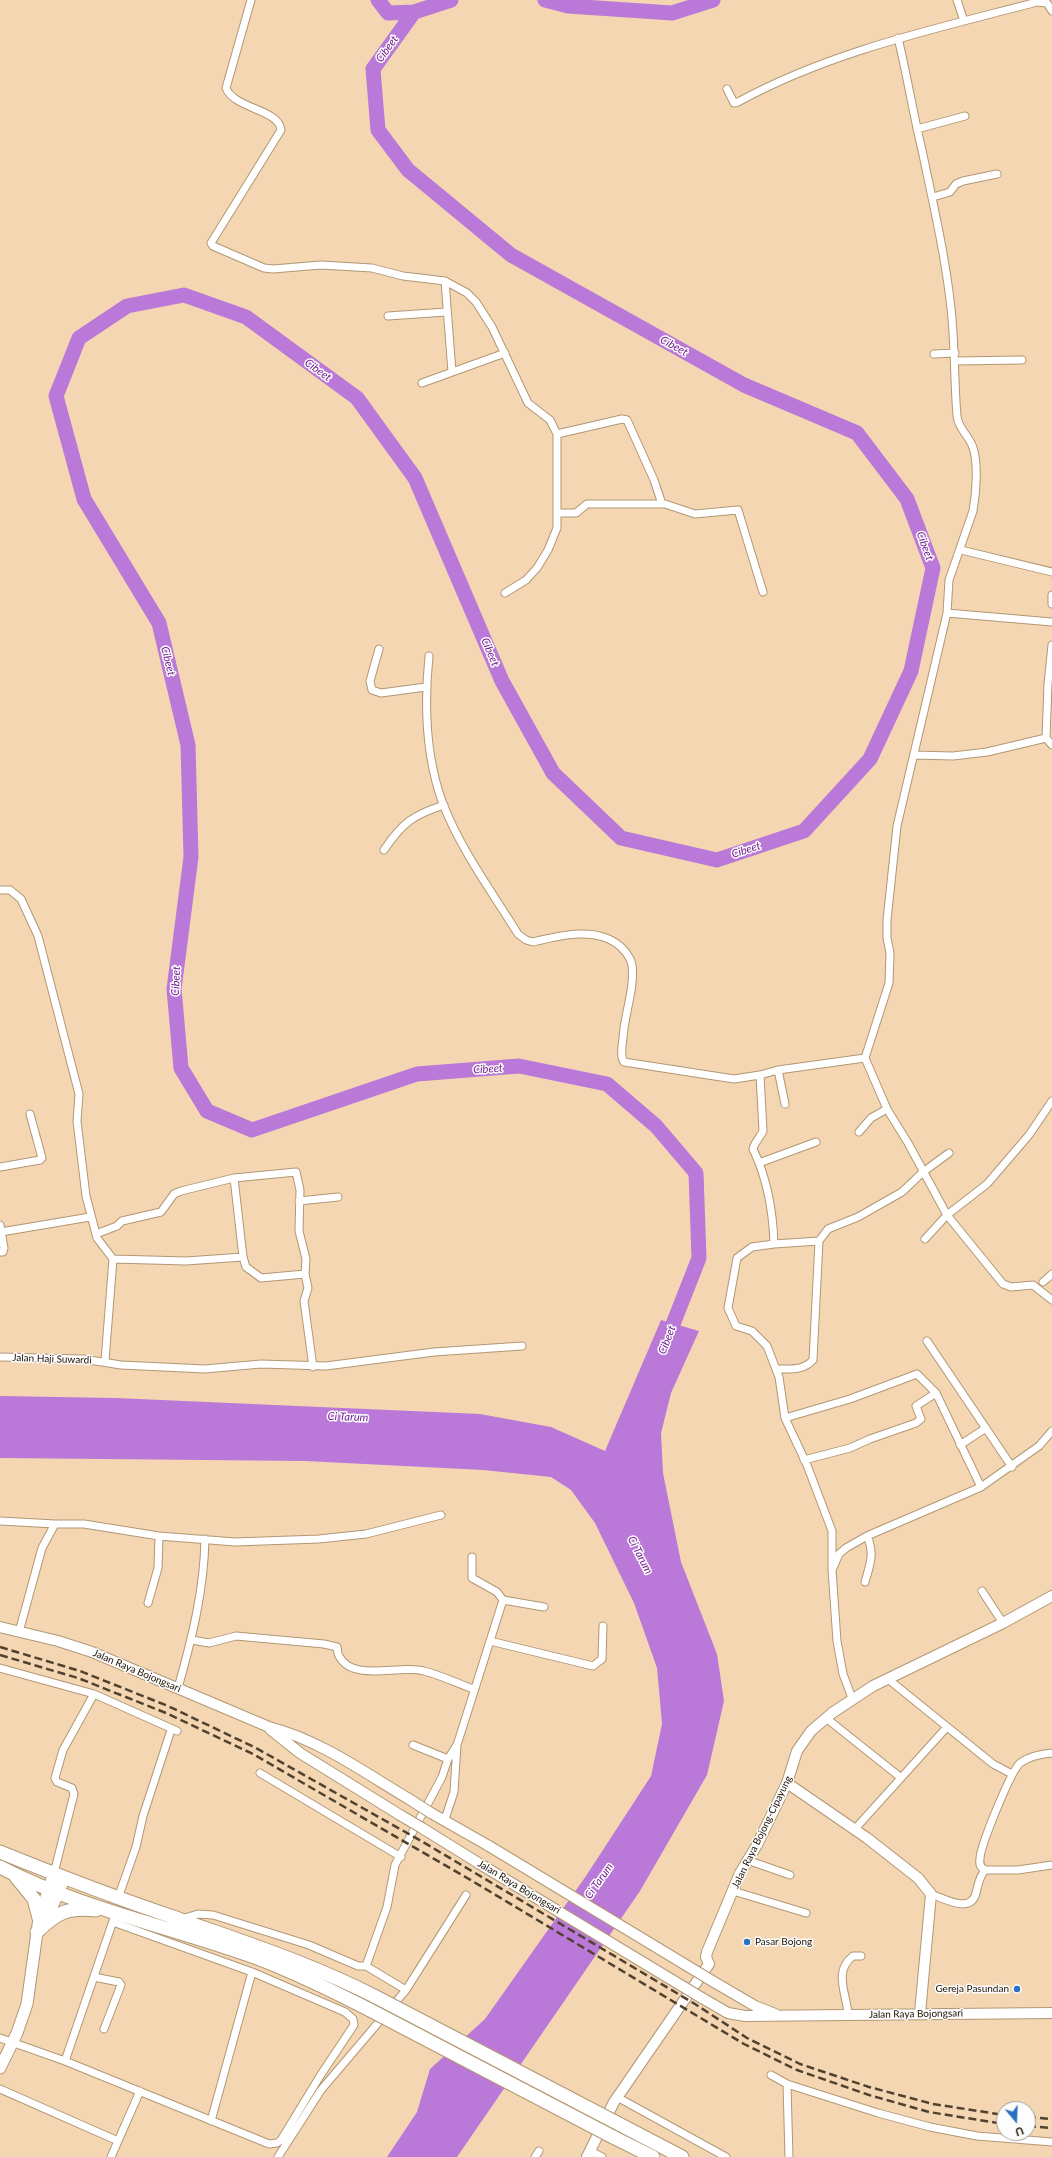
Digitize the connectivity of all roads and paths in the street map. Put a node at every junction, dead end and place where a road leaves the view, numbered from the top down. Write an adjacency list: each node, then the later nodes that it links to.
1 (251, 0): 11 (street)
2 (957, 0): 4 (street)
3 (1052, 11): 4 (street)
4 (964, 21): 5 (street)
5 (898, 38): 6 (street); 8 (street)
6 (727, 89)
7 (965, 116): 8 (street)
8 (917, 129): 10 (street)
9 (996, 174): 10 (street)
10 (933, 197): 15 (street)
11 (445, 282): 12 (street); 14 (street)
12 (446, 312): 13 (street); 19 (street)
13 (388, 316)
14 (505, 353): 19 (street); 21 (street)
15 (955, 353): 16 (street); 18 (street)
16 (934, 354)
17 (1022, 360): 18 (street)
18 (956, 361): 24 (street)
19 (452, 372): 20 (street)
20 (422, 382)
21 (557, 434): 22 (street); 23 (street)
22 (662, 504): 23 (street); 26 (street)
23 (558, 513): 27 (street)
24 (961, 550): 25 (street); 30 (street)
25 (1052, 572)
26 (763, 592)
27 (505, 593)
28 (1052, 596): 29 (street)
29 (1052, 604)
30 (947, 613): 31 (street); 38 (street)
31 (1052, 622)
32 (1052, 646): 36 (street)
33 (379, 649): 35 (street)
34 (429, 656): 35 (street)
35 (426, 687): 39 (street)
36 (1046, 738): 37 (street); 38 (street)
37 (1052, 746)
38 (914, 754): 42 (street)
39 (444, 805): 40 (street); 44 (street)
40 (384, 850)
41 (0, 890): 59 (street)
42 (865, 1058): 43 (street); 47 (street)
43 (778, 1070): 44 (street); 46 (street)
44 (760, 1075): 52 (street)
45 (1052, 1101): 58 (street)
46 (785, 1104)
47 (886, 1109): 49 (street); 54 (street)
48 (30, 1114): 53 (street)
49 (859, 1132)
50 (816, 1142): 52 (street)
51 (949, 1153): 54 (street)
52 (759, 1163): 64 (street)
53 (0, 1167)
54 (923, 1172): 58 (street); 63 (street)
55 (234, 1178): 57 (street); 61 (street); 66 (street)
56 (338, 1197): 57 (street)
57 (300, 1200): 68 (street)
58 (947, 1215): 62 (street); 71 (street)
59 (90, 1217): 60 (street); 61 (street)
60 (1, 1228): 65 (street)
61 (96, 1234): 67 (street)
62 (926, 1239)
63 (819, 1241): 64 (street); 77 (street)
64 (774, 1244): 77 (street)
65 (0, 1252)
66 (243, 1257): 67 (street); 68 (street)
67 (113, 1259): 75 (street)
68 (305, 1274): 76 (street)
69 (1052, 1274): 70 (street)
70 (1043, 1282)
71 (1052, 1300)
72 (927, 1341): 80 (street)
73 (522, 1346): 76 (street, Jalan Haji Suwardi)
74 (0, 1357): 75 (street, Jalan Haji Suwardi)
75 (105, 1361): 76 (street, Jalan Haji Suwardi)
76 (313, 1367)
77 (776, 1369): 79 (street)
78 (936, 1392): 79 (street); 82 (street); 83 (street)
79 (786, 1418): 83 (street)
80 (986, 1428): 82 (street); 84 (street)
81 (1052, 1431): 84 (street)
82 (960, 1445): 85 (street)
83 (804, 1460): 93 (street)
84 (1012, 1467): 85 (street)
85 (981, 1487): 90 (street)
86 (441, 1515): 91 (street)
87 (0, 1521): 88 (street)
88 (55, 1524): 89 (street); 103 (street)
89 (159, 1536): 91 (street); 98 (street)
90 (867, 1536): 93 (street); 94 (street)
91 (204, 1540): 104 (street)
92 (472, 1557): 97 (street)
93 (832, 1570): 111 (street)
94 (865, 1582)
95 (982, 1591): 100 (street)
96 (1052, 1596): 100 (street, Jalan Raya Bojong-Cipayung)
97 (503, 1600): 99 (street); 105 (street)
98 (148, 1604)
99 (544, 1607)
100 (1003, 1623): 107 (street, Jalan Raya Bojong-Cipayung)
101 (603, 1626): 105 (street)
102 (0, 1627): 103 (street, Jalan Raya Bojongsari)
103 (19, 1632): 108 (street, Jalan Raya Bojongsari)
104 (192, 1640): 108 (street); 109 (street)
105 (490, 1641): 109 (street)
106 (0, 1668): 110 (street)
107 (888, 1679): 111 (street, Jalan Raya Bojong-Cipayung); 114 (street)
108 (178, 1688): 113 (street, Jalan Raya Bojongsari)
109 (473, 1689): 116 (street)
110 (94, 1694): 136 (street); 142 (street)
111 (852, 1698): 112 (street, Jalan Raya Bojong-Cipayung)
112 (826, 1718): 122 (street); 124 (street, Jalan Raya Bojong-Cipayung)
113 (269, 1727): 125 (street, Jalan Raya Bojongsari); 126 (street, Jalan Raya Bojongsari)
114 (947, 1727): 120 (street); 122 (street)
115 (413, 1745): 118 (street)
116 (457, 1745): 118 (street); 123 (street)
117 (1052, 1753): 120 (street)
118 (448, 1759): 121 (street)
119 (260, 1773): 130 (street)
120 (1012, 1774): 134 (street)
121 (442, 1777): 123 (street); 130 (street)
122 (900, 1777): 128 (street)
123 (454, 1781): 127 (street)
124 (788, 1783): 128 (street); 131 (street, Jalan Raya Bojong-Cipayung)
125 (389, 1787): 126 (street); 127 (street, Jalan Raya Bojongsari, bridge)
126 (381, 1803): 155 (street, Jalan Raya Bojongsari, bridge)
127 (444, 1819): 155 (street, Jalan Raya Bojongsari, bridge)
128 (854, 1830): 140 (street)
129 (0, 1852): 136 (highway)
130 (401, 1857): 149 (street)
131 (747, 1860): 137 (street); 139 (street, Jalan Raya Bojong-Cipayung)
132 (1052, 1865): 134 (street)
133 (0, 1867): 135 (highway)
134 (985, 1870): 140 (street)
135 (12, 1873): 138 (highway); 145 (highway)
136 (59, 1875): 138 (main road); 142 (highway)
137 (790, 1875)
138 (54, 1890): 144 (highway); 145 (main road); 147 (main road)
139 (733, 1891): 143 (street); 166 (street, Jalan Raya Bojong-Cipayung)
140 (931, 1894): 154 (street)
141 (466, 1895): 152 (street)
142 (118, 1898): 146 (highway)
143 (806, 1913)
144 (114, 1917): 147 (highway); 150 (street); 151 (street); 174 (highway, bridge)
145 (39, 1918): 147 (main road)
146 (179, 1920): 149 (street); 175 (highway, bridge)
147 (37, 1932): 159 (main road)
148 (861, 1956): 156 (street)
149 (366, 1966): 152 (street)
150 (252, 1972): 167 (street); 167 (street)
151 (94, 1977): 157 (street); 160 (street)
152 (406, 1990): 172 (street)
153 (1052, 2012): 154 (street, Jalan Raya Bojongsari)
154 (920, 2013): 156 (street, Jalan Raya Bojongsari)
155 (780, 2016): 156 (street, Jalan Raya Bojongsari)
156 (848, 2016)
157 (104, 2029)
158 (0, 2038): 159 (street)
159 (13, 2042): 160 (street); 161 (main road)
160 (65, 2061): 165 (street)
161 (0, 2068)
162 (771, 2075): 163 (street)
163 (787, 2084): 169 (street); 177 (street)
164 (0, 2088): 168 (street)
165 (140, 2091): 167 (street); 168 (street)
166 (617, 2097): 170 (street, Jalan Raya Bojong-Cipayung); 176 (street)
167 (211, 2121)
168 (118, 2141): 171 (street)
169 (1052, 2142)
170 (588, 2154): 173 (street)
171 (111, 2157)
172 (278, 2157)
173 (602, 2157)
174 (653, 2157)
175 (682, 2157)
176 (726, 2157)
177 (788, 2157)

